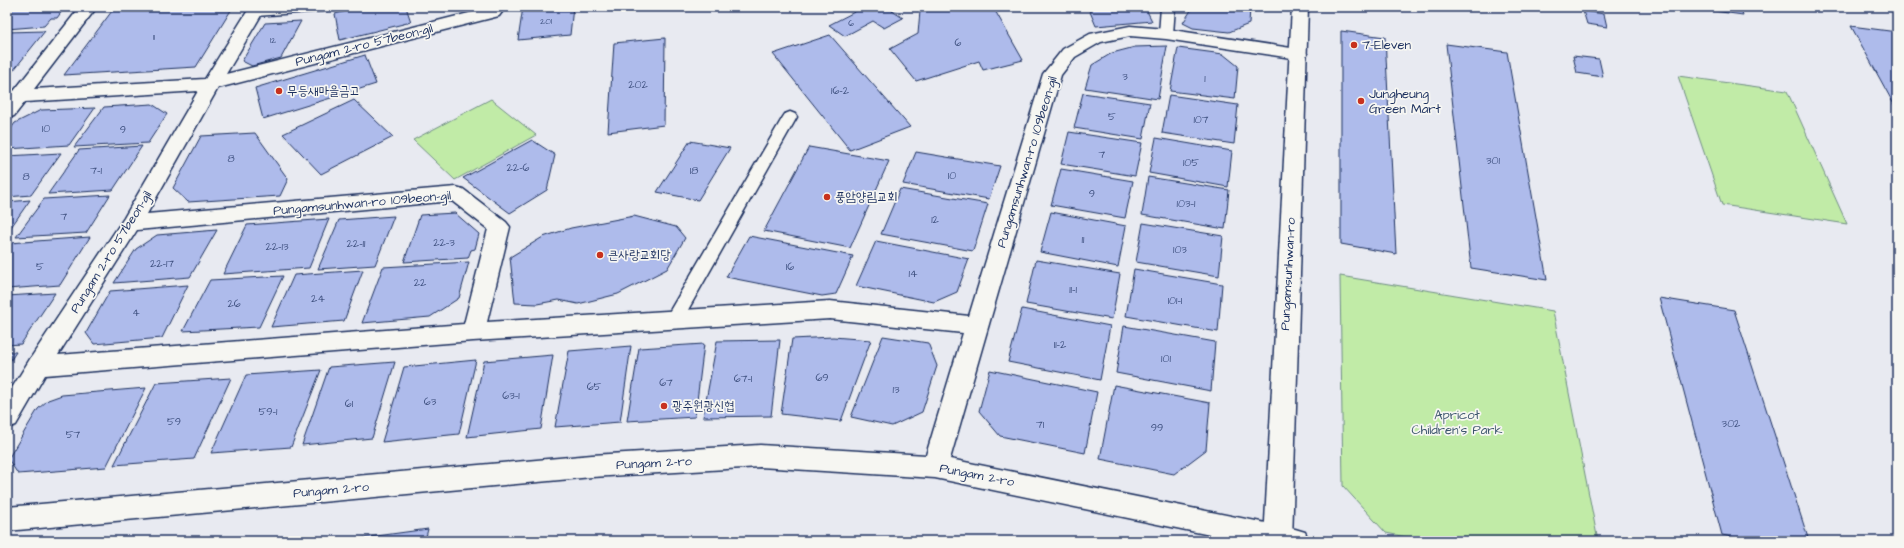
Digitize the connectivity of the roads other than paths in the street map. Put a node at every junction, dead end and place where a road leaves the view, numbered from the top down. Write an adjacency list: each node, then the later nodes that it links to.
1 (89, 7): 10 (street)
2 (323, 7): 5 (lane, Pungam 2-ro 57beon-gil)
3 (1168, 7): 7 (lane)
4 (1300, 7): 8 (street, Pungamsunhwan-ro)
5 (257, 9): 9 (street, Pungam 2-ro 57beon-gil)
6 (493, 12): 9 (street, Pungam 2-ro 57beon-gil)
7 (1166, 34): 8 (street, Pungamsunhwan-ro 109beon-gil); 15 (street, Pungamsunhwan-ro 109beon-gil)
8 (1298, 54): 21 (street, Pungamsunhwan-ro)
9 (211, 84): 10 (street); 13 (street, Pungam 2-ro 57beon-gil)
10 (14, 96): 11 (street)
11 (7, 112)
12 (790, 117): 14 (lane)
13 (131, 223): 16 (street, Pungamsunhwan-ro 109beon-gil); 17 (street, Pungam 2-ro 57beon-gil)
14 (674, 319): 15 (street); 16 (street)
15 (977, 326): 19 (street, Pungamsunhwan-ro 109beon-gil)
16 (474, 332): 17 (street)
17 (38, 366): 18 (street, Pungam 2-ro 57beon-gil)
18 (7, 418)
19 (935, 467): 20 (street, Pungam 2-ro); 21 (street, Pungam 2-ro)
20 (7, 519)
21 (1284, 540)

